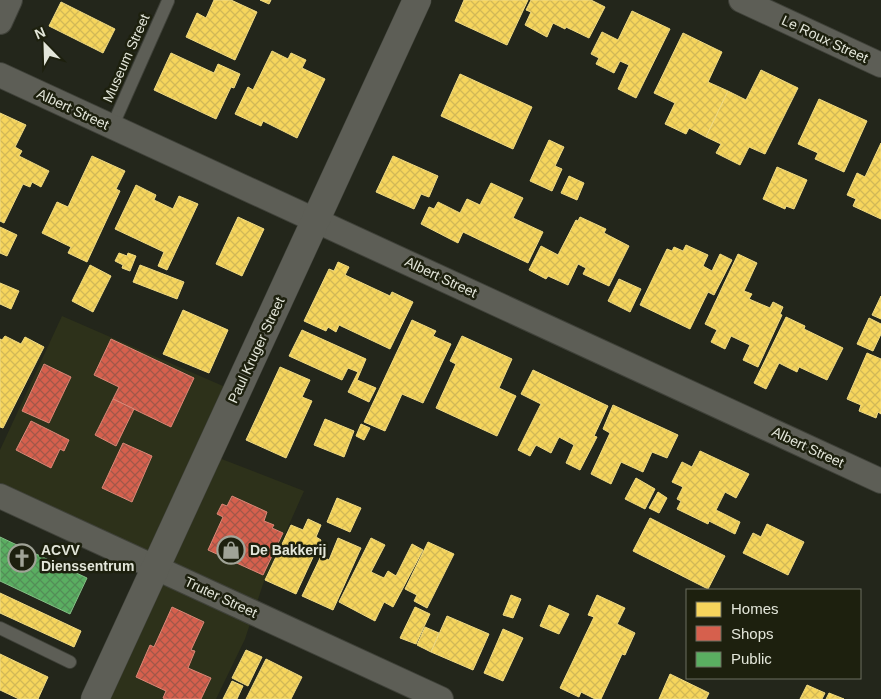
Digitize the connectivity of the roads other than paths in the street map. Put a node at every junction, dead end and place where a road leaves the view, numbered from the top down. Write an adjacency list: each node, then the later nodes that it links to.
1 (10, 0): 5 (street)
2 (417, 0): 9 (street, Paul Kruger Street)
3 (742, 0): 6 (street, Le Roux Street)
4 (168, 1): 8 (lane, Museum Street)
5 (0, 22)
6 (881, 65)
7 (0, 75): 8 (street, Albert Street)
8 (112, 127): 9 (street, Albert Street)
9 (316, 220): 10 (street, Albert Street); 12 (street, Paul Kruger Street)
10 (881, 481)
11 (0, 496): 12 (street, Truter Street)
12 (155, 568): 15 (street, Paul Kruger Street); 16 (street, Truter Street)
13 (0, 628): 14 (lane)
14 (70, 662)
15 (95, 699)
16 (441, 699)

